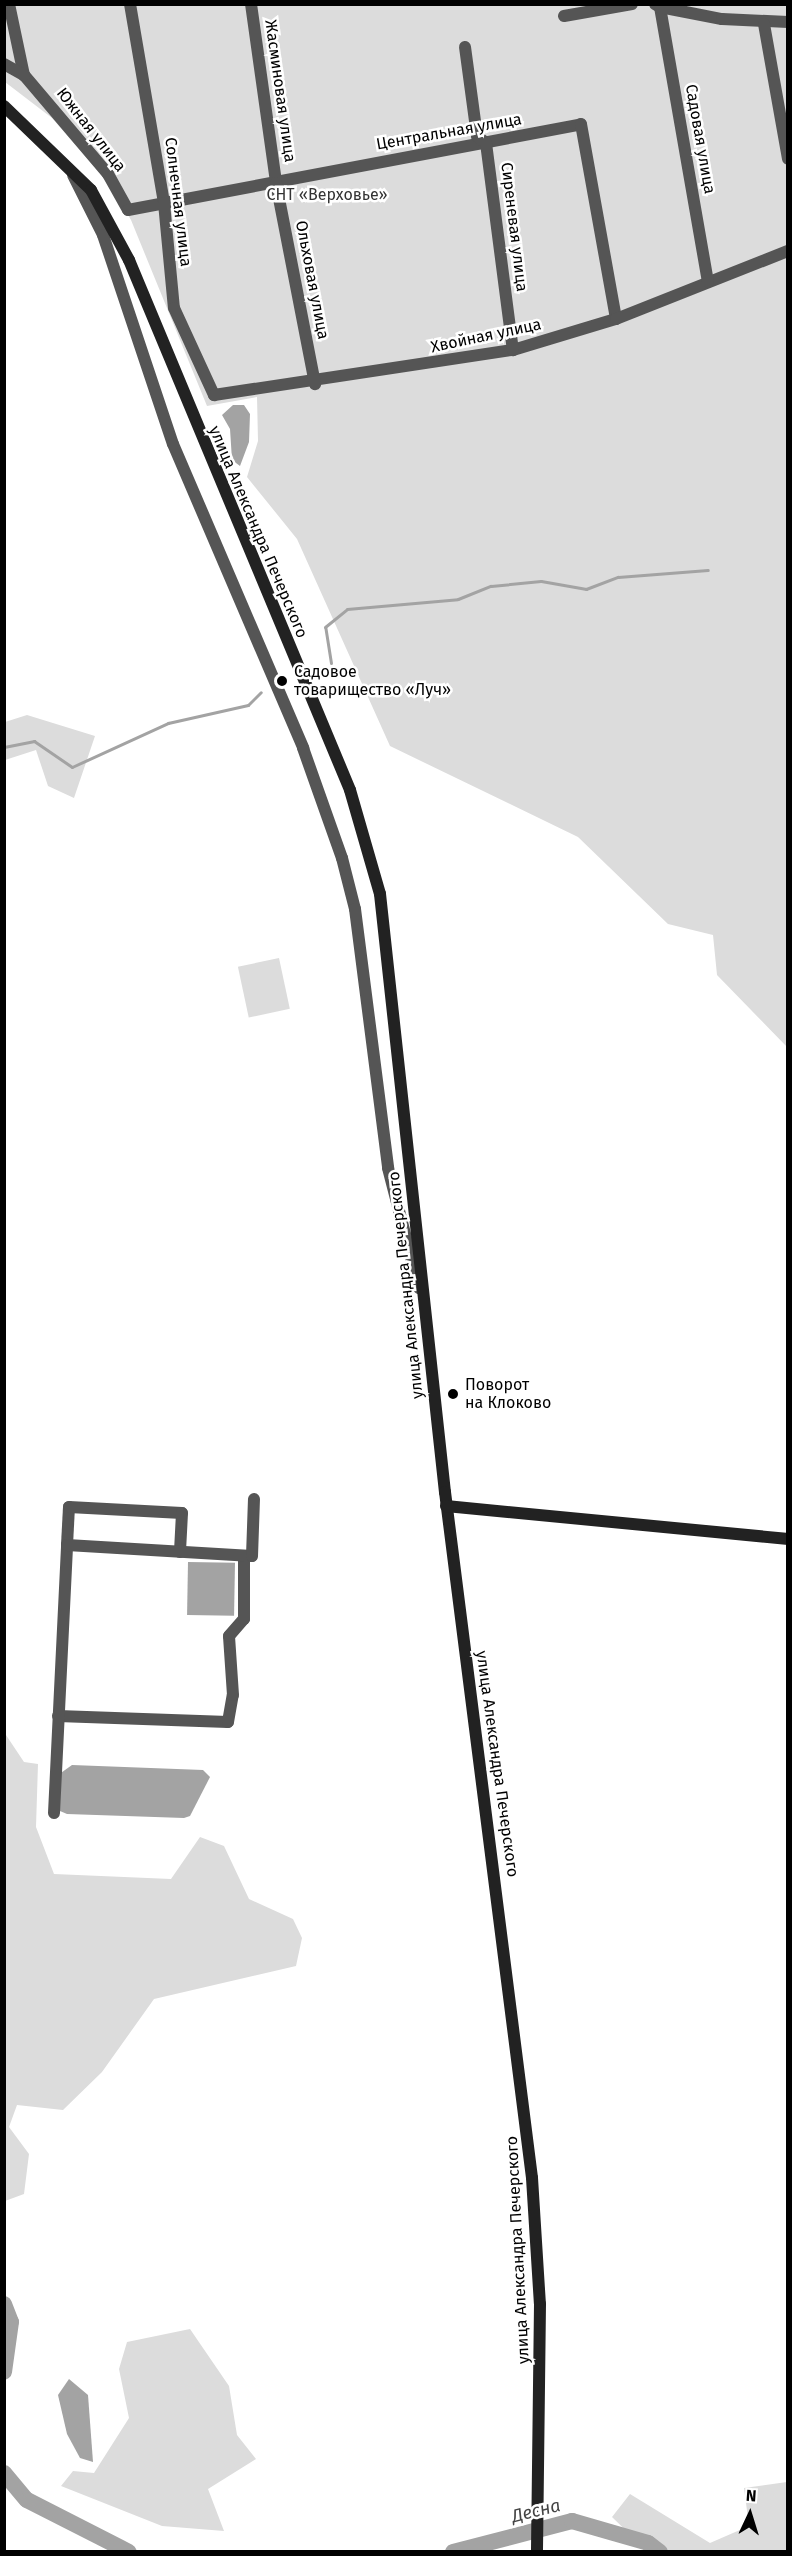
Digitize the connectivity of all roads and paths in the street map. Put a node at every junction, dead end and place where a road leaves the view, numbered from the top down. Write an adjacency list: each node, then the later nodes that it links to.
1 (9, 4): 11 (street)
2 (130, 4): 17 (street, Солнечная улица)
3 (251, 4): 16 (street, Жасминовая улица)
4 (632, 4): 6 (street)
5 (658, 6): 8 (street); 20 (street, Садовая улица)
6 (564, 16)
7 (788, 22): 8 (street)
8 (764, 24): 15 (street)
9 (465, 47): 13 (street, Сиреневая улица)
10 (4, 64): 11 (street, Южная улица)
11 (22, 70): 18 (street, Южная улица)
12 (4, 106): 14 (main road, улица Александра Печерского)
13 (486, 143): 16 (street, Центральная улица); 21 (street, Центральная улица); 22 (street, Сиреневая улица)
14 (62, 156): 25 (street); 25 (main road, улица Александра Печерского)
15 (788, 159)
16 (276, 183): 17 (street, Центральная улица); 23 (street, Ольховая улица)
17 (164, 203): 18 (street, Центральная улица); 24 (street, Солнечная улица)
18 (128, 210)
19 (788, 251): 20 (street, Хвойная улица)
20 (708, 282): 21 (street, Хвойная улица)
21 (616, 319): 22 (street, Хвойная улица)
22 (513, 350): 23 (street, Хвойная улица)
23 (315, 384): 24 (street, Хвойная улица)
24 (214, 395)
25 (426, 1315): 27 (main road, улица Александра Печерского)
26 (254, 1499): 31 (street)
27 (446, 1506): 28 (main road); 34 (main road, улица Александра Печерского)
28 (788, 1539)
29 (67, 1545): 30 (street); 30 (street); 32 (street)
30 (180, 1552): 31 (street)
31 (244, 1556): 32 (street)
32 (58, 1716): 33 (street)
33 (54, 1813)
34 (537, 2552)

